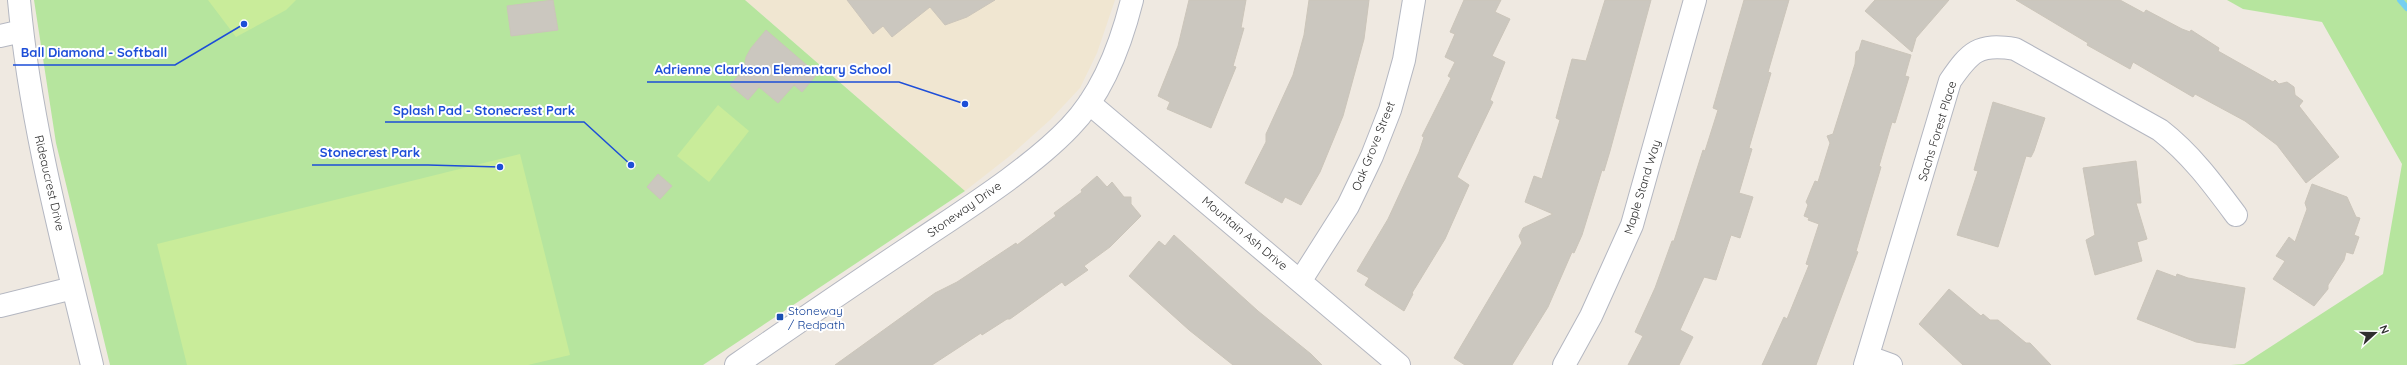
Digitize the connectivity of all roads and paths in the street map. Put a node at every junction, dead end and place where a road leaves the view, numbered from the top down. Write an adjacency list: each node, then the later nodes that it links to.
1 (19, 0): 5 (street, Rideaucrest Drive)
2 (1132, 0): 7 (street, Stoneway Drive)
3 (1414, 0): 9 (street, Oak Grove Street)
4 (1695, 0): 16 (street, Maple Stand Way)
5 (22, 31): 6 (street); 10 (street, Rideaucrest Drive)
6 (0, 36)
7 (1089, 103): 9 (street, Mountain Ash Drive); 14 (street, Stoneway Drive)
8 (2236, 215): 12 (street, Sachs Forest Place)
9 (1301, 280): 15 (street, Mountain Ash Drive)
10 (73, 288): 11 (street); 13 (street, Rideaucrest Drive)
11 (0, 306)
12 (1867, 361): 17 (street)
13 (92, 365)
14 (736, 365)
15 (1399, 365)
16 (1564, 365)
17 (1891, 365)

